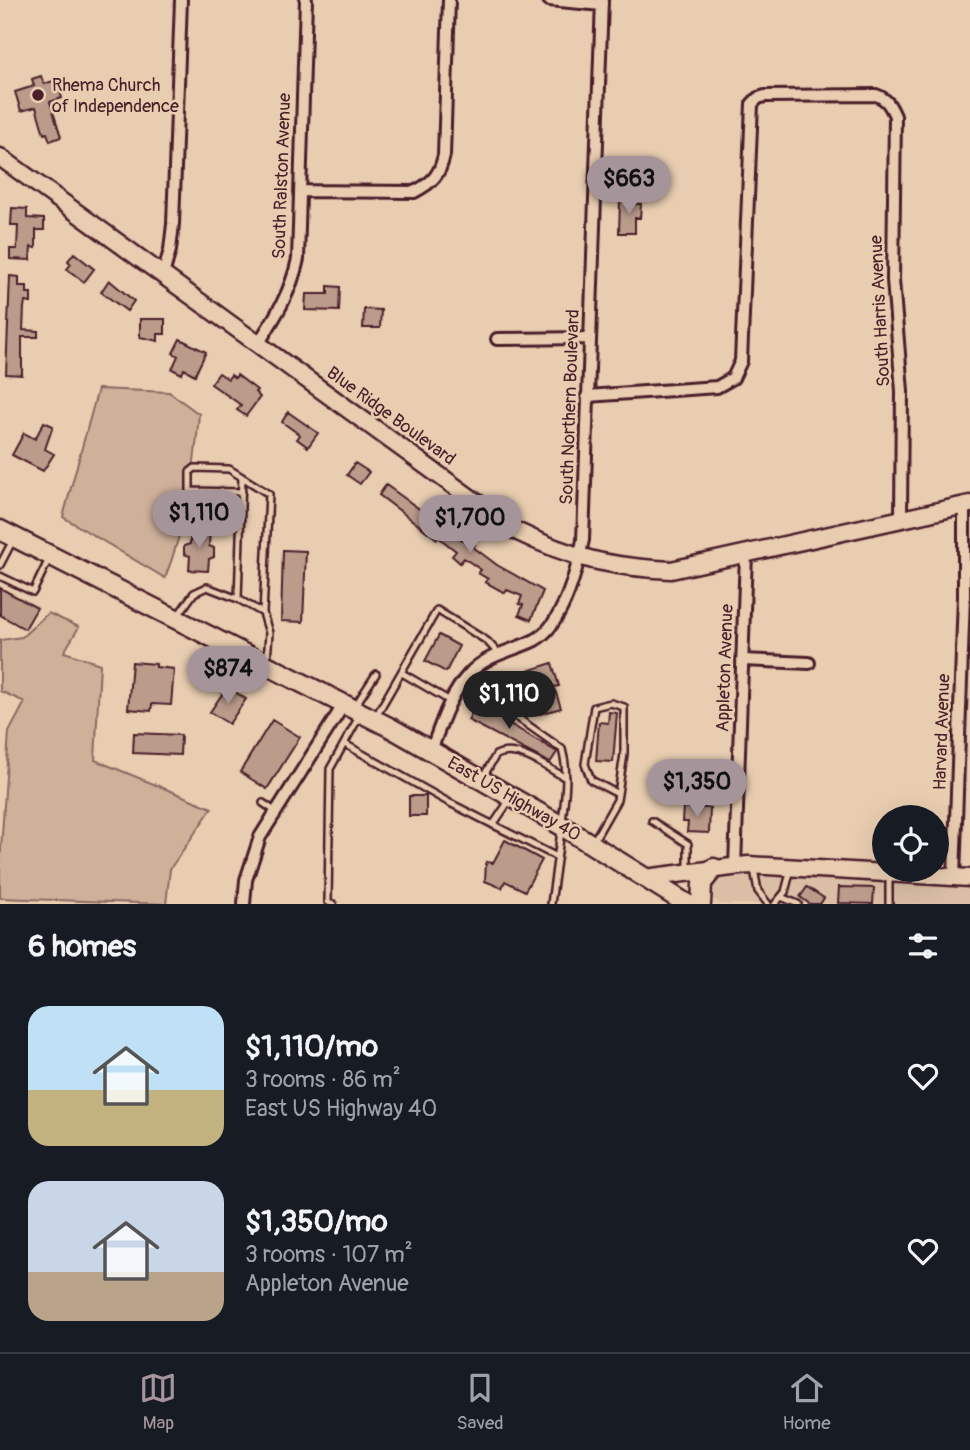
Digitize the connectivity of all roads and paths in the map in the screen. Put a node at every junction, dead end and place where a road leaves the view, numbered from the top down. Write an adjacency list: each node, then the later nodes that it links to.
1 (181, 0): 8 (street)
2 (306, 0): 7 (street, South Ralston Avenue)
3 (449, 0): 7 (street)
4 (549, 0): 5 (street)
5 (602, 2): 10 (street, South Northern Boulevard)
6 (0, 157): 8 (street, Blue Ridge Boulevard)
7 (300, 191): 11 (street, South Ralston Avenue)
8 (163, 275): 11 (street, Blue Ridge Boulevard)
9 (497, 338): 10 (street)
10 (589, 338): 12 (street, South Northern Boulevard)
11 (258, 344): 20 (street, Blue Ridge Boulevard)
12 (587, 396): 16 (street, South Harris Avenue); 20 (street, South Northern Boulevard)
13 (242, 477): 14 (lane); 14 (lane); 24 (lane)
14 (242, 492): 23 (lane)
15 (967, 504): 16 (street, Blue Ridge Boulevard); 55 (street, Harvard Avenue)
16 (901, 519): 18 (street, Blue Ridge Boulevard)
17 (7, 533): 19 (main road, East US Highway 40); 21 (lane)
18 (746, 554): 20 (street, Blue Ridge Boulevard); 27 (street, Appleton Avenue)
19 (51, 555): 22 (lane); 25 (main road, East US Highway 40)
20 (579, 558): 26 (street, South Northern Boulevard)
21 (0, 565)
22 (0, 576)
23 (238, 599): 24 (lane); 25 (lane)
24 (263, 613): 29 (lane)
25 (177, 618): 29 (main road, East US Highway 40)
26 (498, 653): 30 (lane); 32 (street, South Northern Boulevard)
27 (743, 660): 28 (street); 49 (street, Appleton Avenue)
28 (809, 663)
29 (267, 664): 34 (main road, East US Highway 40)
30 (402, 673): 33 (lane); 34 (lane)
31 (376, 674): 34 (lane)
32 (463, 683): 33 (street, South Northern Boulevard); 37 (lane)
33 (450, 701): 36 (street, South Northern Boulevard)
34 (358, 711): 35 (lane); 36 (main road, East US Highway 40); 42 (street)
35 (345, 744): 44 (lane); 59 (lane)
36 (431, 751): 38 (main road, East US Highway 40)
37 (566, 778): 38 (lane); 45 (lane)
38 (482, 780): 40 (main road, East US Highway 40)
39 (618, 794): 39 (lane); 46 (lane)
40 (512, 797): 44 (lane); 45 (main road, East US Highway 40)
41 (263, 803): 42 (lane)
42 (273, 816): 58 (street)
43 (652, 821): 52 (lane)
44 (493, 825): 47 (lane)
45 (562, 826): 46 (main road, East US Highway 40); 47 (lane)
46 (592, 844): 54 (main road, East US Highway 40)
47 (557, 857): 60 (lane)
48 (754, 865): 49 (street); 50 (street); 63 (lane)
49 (735, 866): 51 (street)
50 (791, 868): 53 (street); 57 (lane)
51 (714, 869): 52 (street); 62 (main road)
52 (688, 871): 54 (street)
53 (872, 872)
54 (645, 878): 61 (main road, East US Highway 40)
55 (962, 878)
56 (888, 882): 66 (lane)
57 (781, 897): 64 (lane); 65 (lane)
58 (244, 904)
59 (333, 904)
60 (551, 904)
61 (687, 904)
62 (701, 904)
63 (768, 904)
64 (775, 904)
65 (797, 904)
66 (889, 904)

